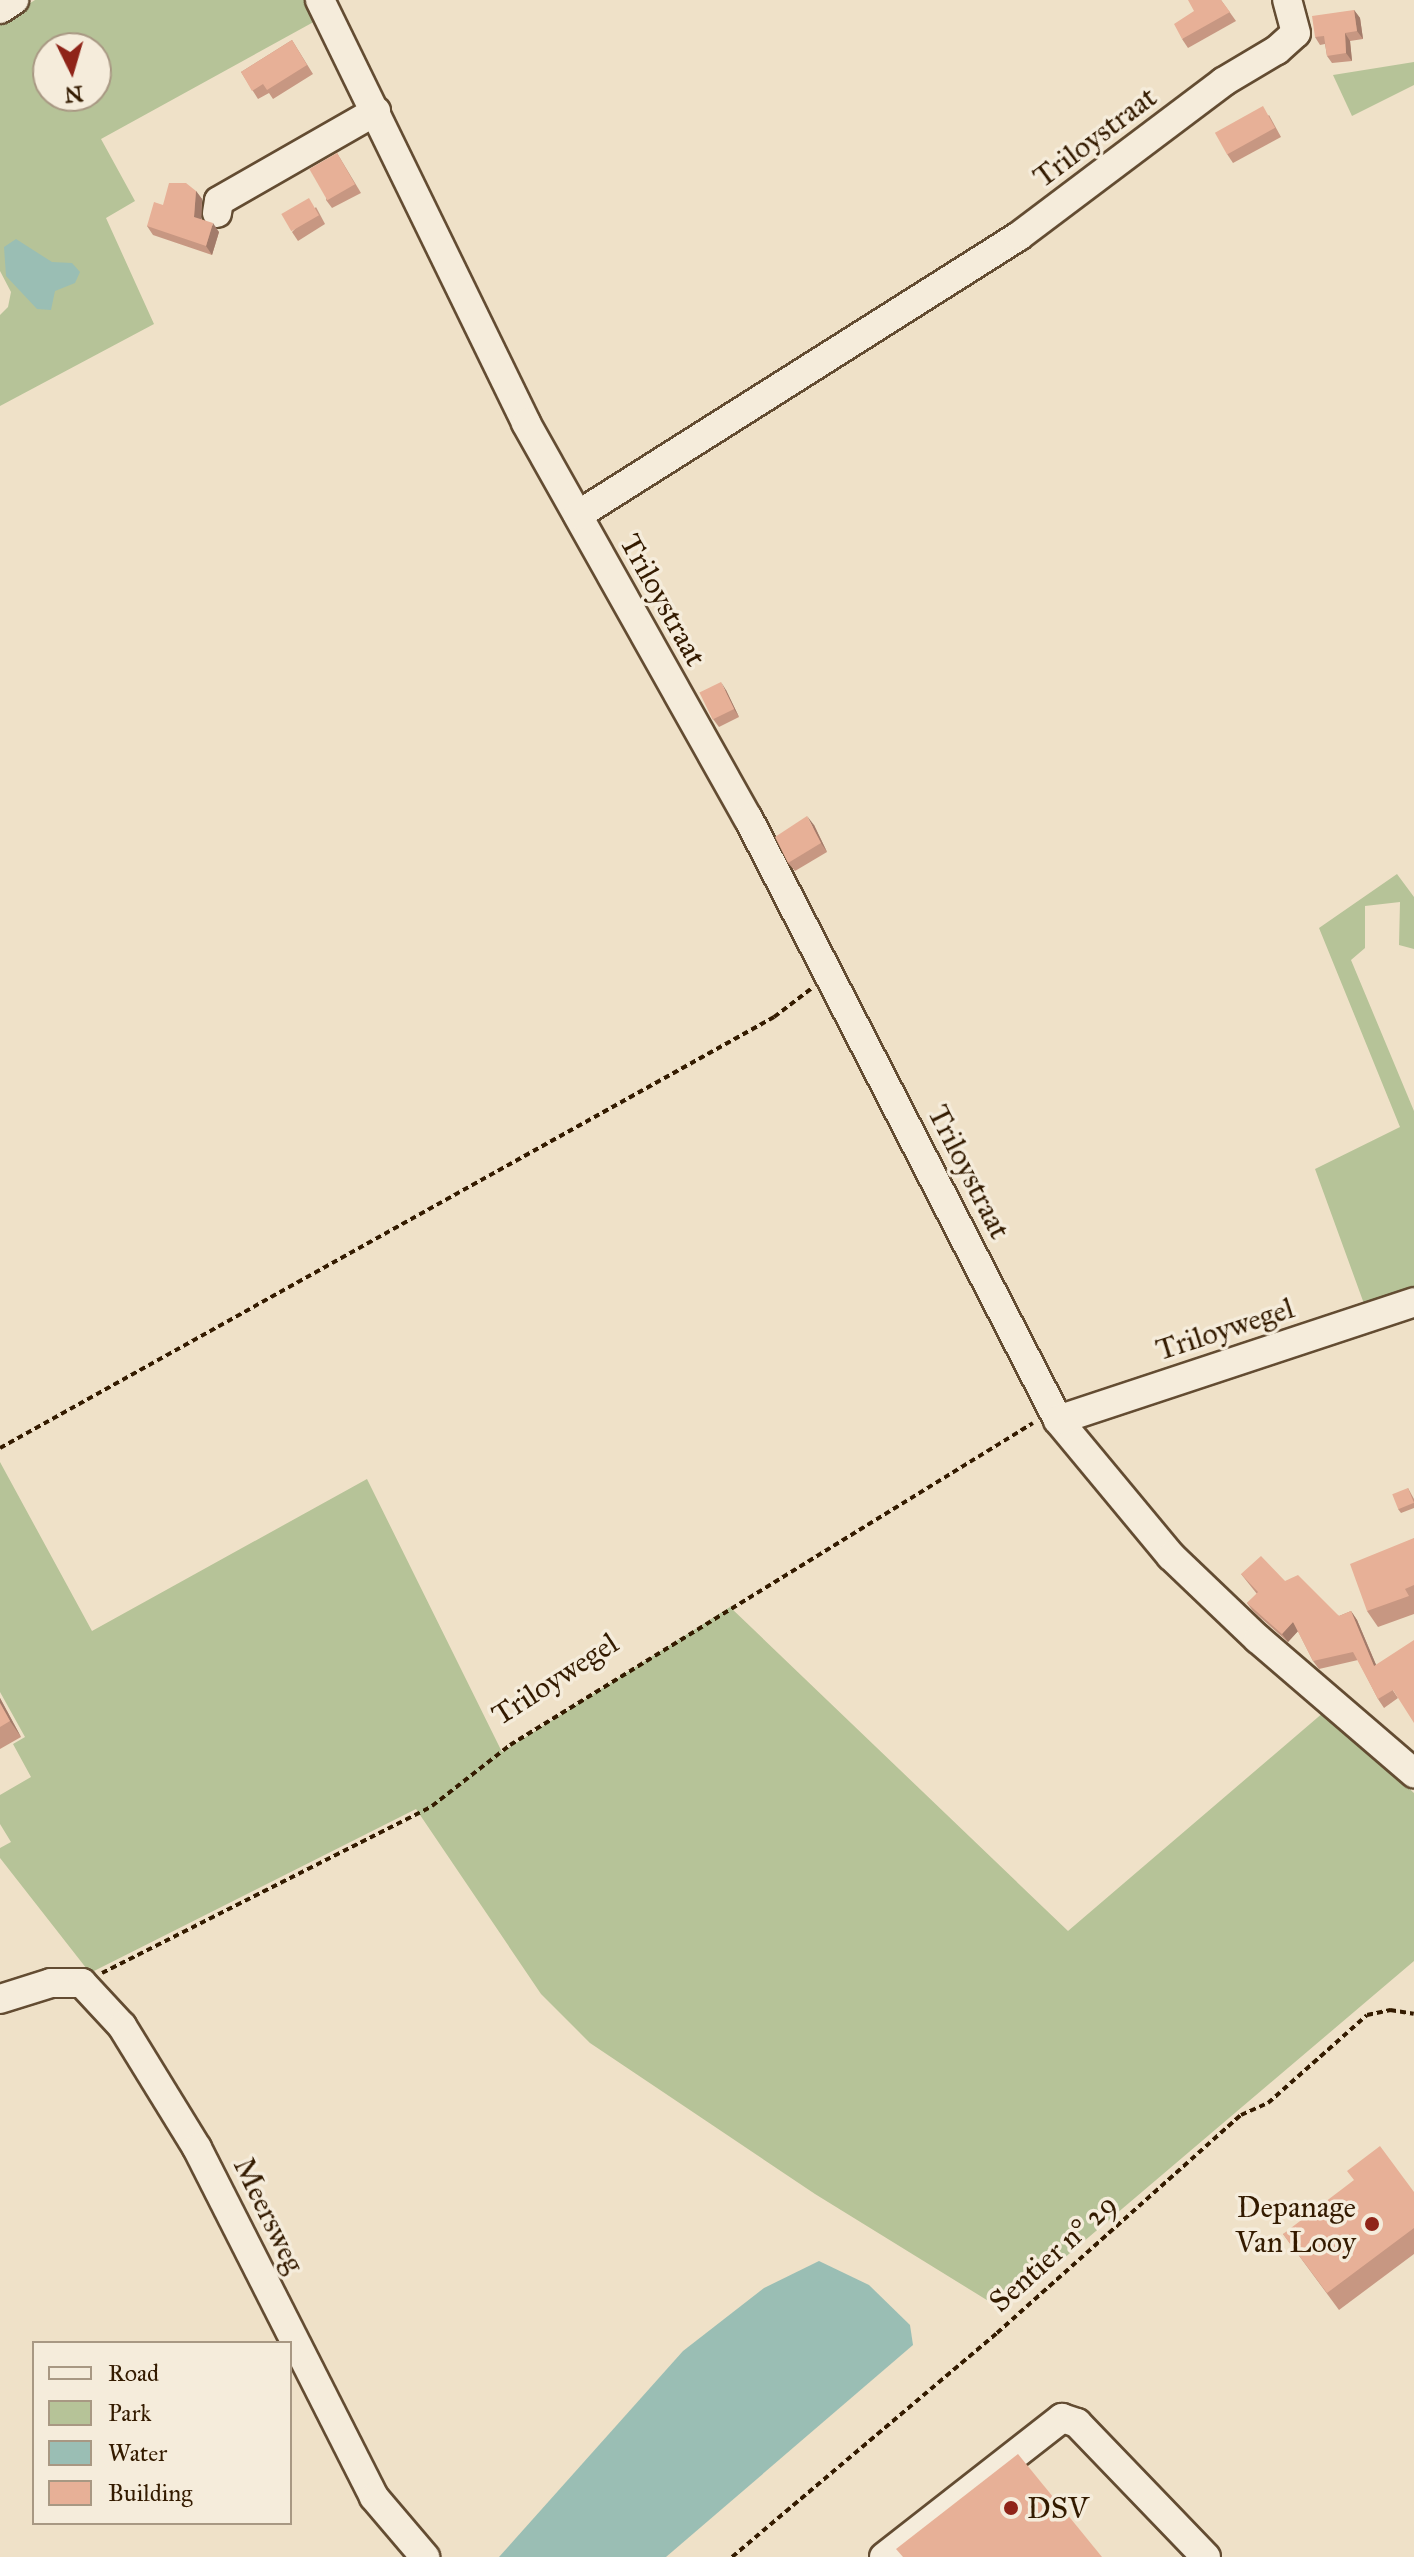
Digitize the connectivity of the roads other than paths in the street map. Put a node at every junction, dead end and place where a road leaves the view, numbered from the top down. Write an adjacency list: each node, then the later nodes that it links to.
1 (14, 0): 4 (street)
2 (320, 0): 5 (street, Triloystraat)
3 (1287, 0): 7 (street, Triloystraat)
4 (0, 9)
5 (376, 111): 6 (street); 7 (street, Triloystraat)
6 (217, 213)
7 (578, 515): 9 (street, Triloystraat)
8 (1414, 1302): 9 (street, Triloywegel)
9 (1056, 1416): 10 (street, Triloystraat)
10 (1414, 1773)
11 (0, 1999): 12 (street, Meersweg)
12 (425, 2557)
13 (884, 2557): 14 (street)
14 (1206, 2557)

